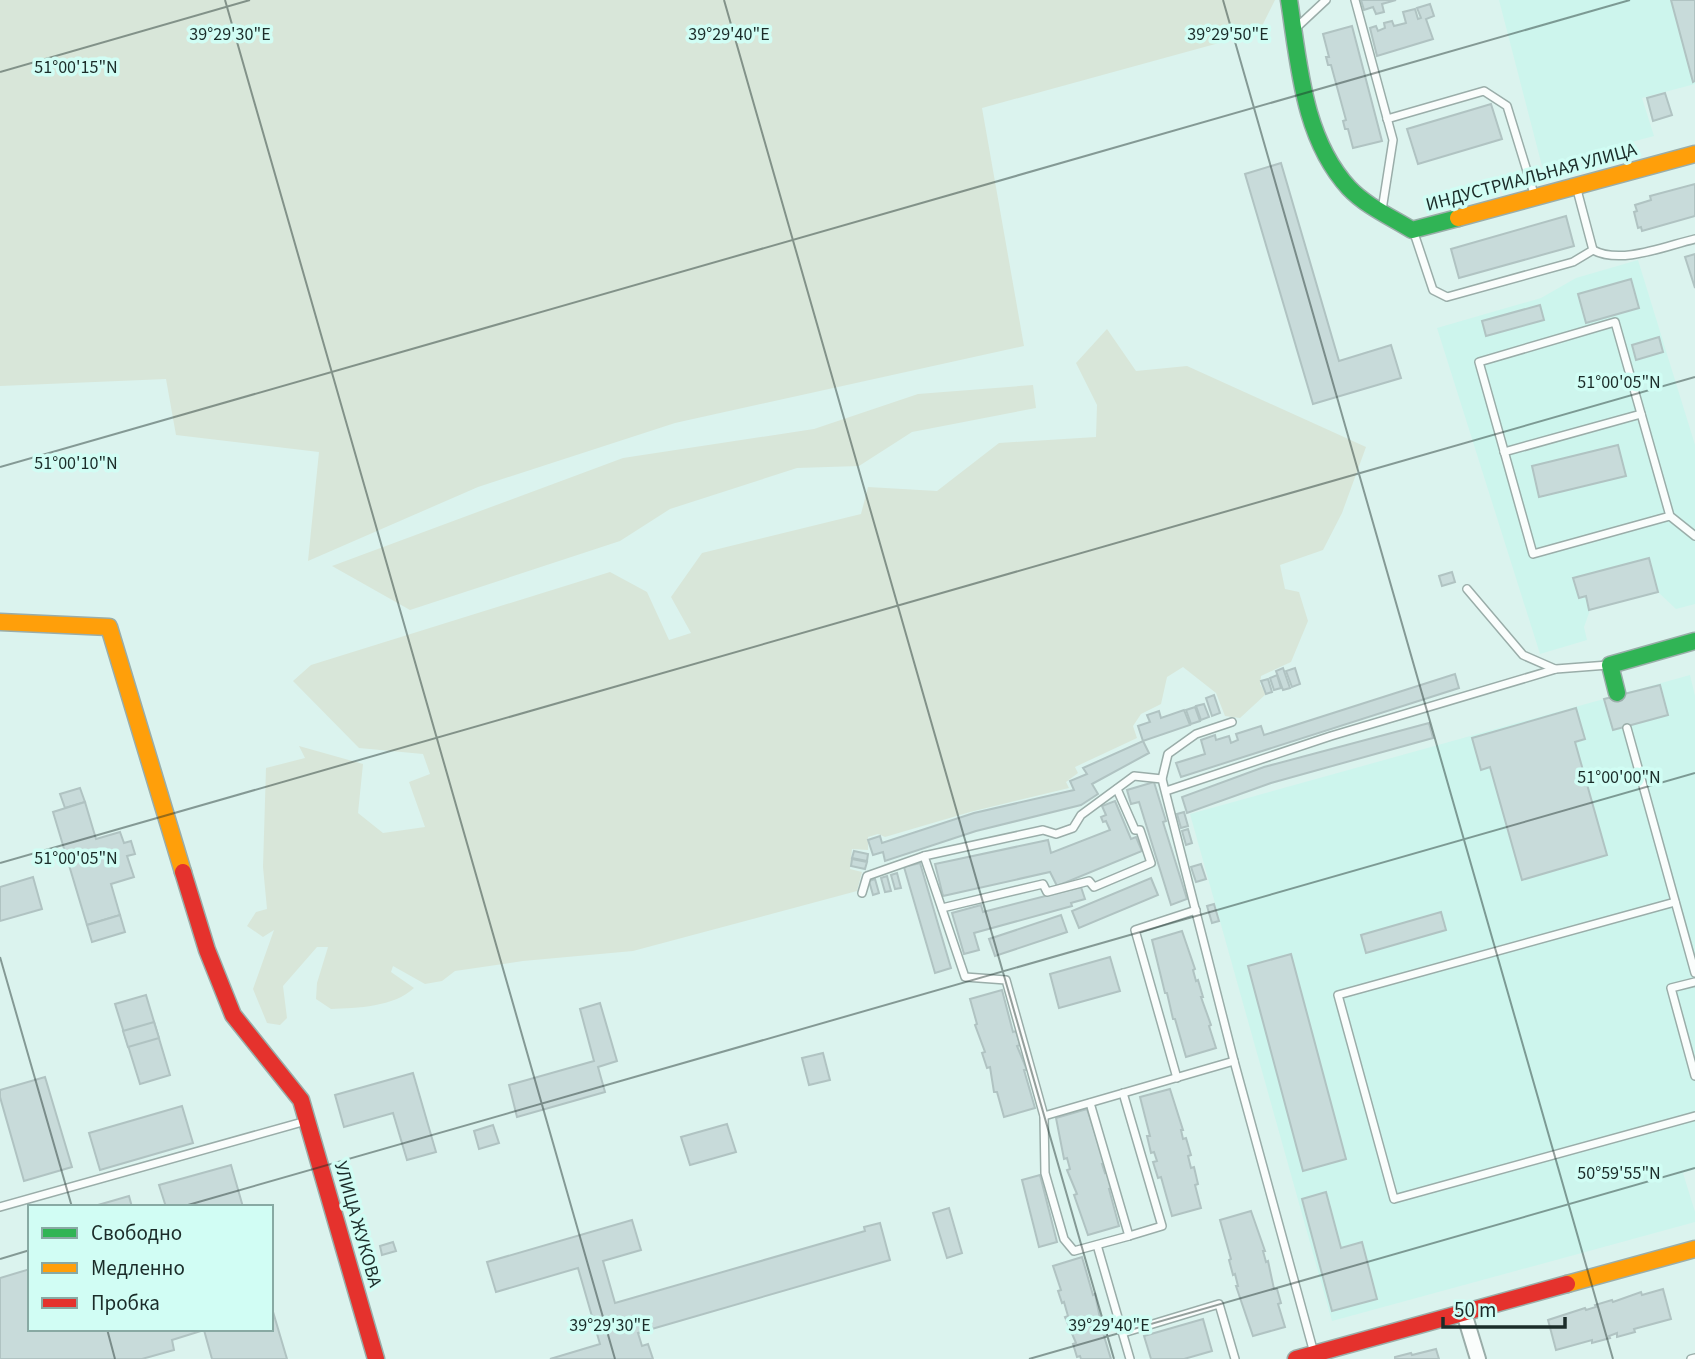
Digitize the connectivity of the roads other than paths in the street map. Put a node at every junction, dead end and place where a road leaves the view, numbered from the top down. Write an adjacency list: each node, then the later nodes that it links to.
1 (1289, 0): 4 (street, ИНДУСТРИАЛЬНАЯ УЛИЦА)
2 (1326, 0): 4 (lane)
3 (1355, 0): 5 (lane)
4 (1294, 30): 9 (street, ИНДУСТРИАЛЬНАЯ УЛИЦА)
5 (1387, 119): 8 (lane); 9 (lane)
6 (1695, 154): 7 (street, ИНДУСТРИАЛЬНАЯ УЛИЦА)
7 (1576, 186): 8 (street, ИНДУСТРИАЛЬНАЯ УЛИЦА); 12 (lane)
8 (1535, 197): 10 (street, ИНДУСТРИАЛЬНАЯ УЛИЦА)
9 (1382, 210): 10 (street, ИНДУСТРИАЛЬНАЯ УЛИЦА)
10 (1412, 230): 12 (lane)
11 (1695, 239): 12 (lane)
12 (1593, 250)
13 (1641, 414): 14 (lane); 14 (lane); 15 (lane)
14 (1504, 452): 15 (lane)
15 (1670, 516): 16 (lane)
16 (1695, 536)
17 (1467, 589): 21 (lane)
18 (0, 622): 42 (street, УЛИЦА ЖУКОВА)
19 (1695, 641): 20 (street)
20 (1610, 665): 21 (lane); 22 (street)
21 (1556, 669): 27 (lane)
22 (1618, 693)
23 (1232, 722): 25 (lane)
24 (1628, 727): 30 (lane)
25 (1162, 779): 26 (lane); 27 (lane)
26 (1117, 789): 28 (lane); 31 (lane)
27 (1166, 791): 32 (lane)
28 (924, 856): 29 (lane); 31 (lane)
29 (862, 893)
30 (1675, 902): 33 (lane); 41 (lane)
31 (942, 908): 40 (lane)
32 (1196, 911): 35 (lane); 37 (lane)
33 (1695, 974)
34 (1695, 982): 36 (lane)
35 (1234, 1060): 37 (lane); 49 (lane)
36 (1695, 1076)
37 (1177, 1078): 38 (lane)
38 (1124, 1093): 39 (lane); 44 (lane)
39 (1090, 1103): 40 (lane); 44 (lane)
40 (1044, 1116): 45 (lane)
41 (1695, 1116)
42 (307, 1121): 43 (lane); 50 (street, УЛИЦА ЖУКОВА)
43 (0, 1207)
44 (1129, 1236): 45 (lane)
45 (1097, 1245): 48 (lane)
46 (1695, 1248): 47 (street)
47 (1464, 1313): 49 (street); 54 (street)
48 (1122, 1333): 51 (lane); 52 (lane)
49 (1314, 1354): 53 (street)
50 (376, 1359)
51 (1130, 1359)
52 (1235, 1359)
53 (1296, 1359)
54 (1478, 1359)

